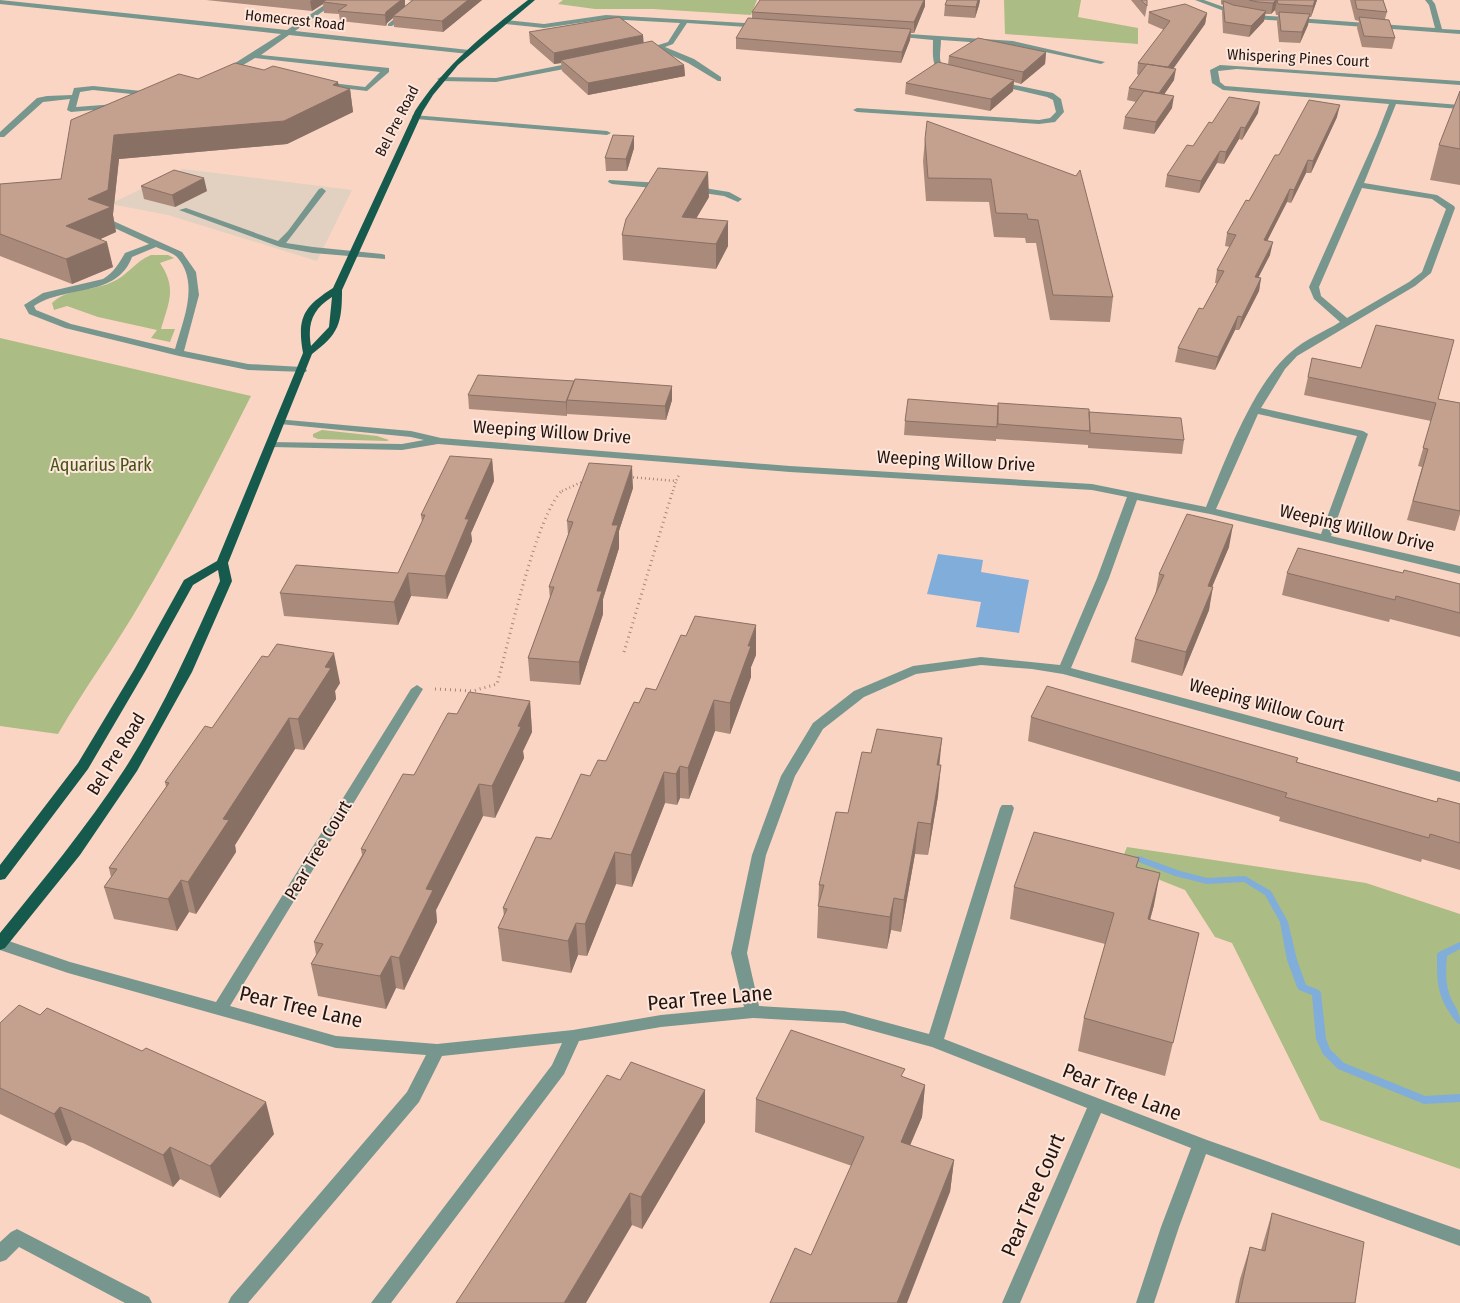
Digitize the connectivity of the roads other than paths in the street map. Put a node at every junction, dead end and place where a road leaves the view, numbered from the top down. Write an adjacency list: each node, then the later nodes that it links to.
1 (336, 0): 14 (street)
2 (411, 0): 3 (street)
3 (422, 0): 10 (street)
4 (532, 0): 9 (main road, Bel Pre Road)
5 (1198, 0): 12 (street)
6 (1428, 0): 12 (street)
7 (0, 2): 14 (street, Homecrest Road)
8 (684, 20): 9 (street); 11 (street); 17 (street)
9 (505, 22): 19 (main road, Bel Pre Road)
10 (390, 25)
11 (772, 26)
12 (1439, 31): 13 (street)
13 (1460, 32)
14 (289, 33): 19 (street, Homecrest Road); 20 (street)
15 (888, 34): 16 (street)
16 (937, 38): 21 (street); 23 (street)
17 (660, 48): 18 (street); 26 (street)
18 (641, 51)
19 (468, 52): 25 (main road, Bel Pre Road)
20 (254, 56): 24 (street); 29 (street)
21 (1101, 62)
22 (584, 63): 25 (street)
23 (959, 74)
24 (238, 75)
25 (441, 79): 36 (main road, Bel Pre Road)
26 (718, 79)
27 (986, 81): 35 (street)
28 (1460, 83): 32 (street, Whispering Pines Court)
29 (320, 84)
30 (75, 97): 31 (street); 33 (street); 38 (street)
31 (142, 102)
32 (1394, 103): 34 (street, Whispering Pines Court); 40 (street)
33 (126, 106)
34 (1460, 107)
35 (857, 110)
36 (416, 117): 37 (street); 49 (main road, Bel Pre Road)
37 (607, 133)
38 (1, 135)
39 (612, 182): 41 (street)
40 (1358, 185): 52 (street); 52 (street)
41 (670, 187)
42 (680, 188): 44 (street)
43 (322, 191): 48 (street)
44 (738, 199)
45 (183, 210): 48 (street)
46 (111, 223): 47 (street)
47 (158, 243): 53 (street); 53 (street)
48 (280, 244): 49 (street)
49 (354, 255): 50 (street); 51 (main road, Bel Pre Road)
50 (382, 257)
51 (336, 290): 54 (main road, Bel Pre Road); 54 (main road, Bel Pre Road)
52 (1346, 322): 56 (street)
53 (179, 353): 55 (street)
54 (308, 354): 55 (main road, Bel Pre Road)
55 (302, 370): 57 (main road, Bel Pre Road)
56 (1256, 410): 61 (street); 62 (street)
57 (280, 421): 58 (street, Weeping Willow Drive); 59 (main road, Bel Pre Road)
58 (441, 441): 59 (street, Weeping Willow Drive); 60 (street, Weeping Willow Drive)
59 (272, 444): 63 (main road, Bel Pre Road)
60 (1133, 496): 61 (street, Weeping Willow Drive); 65 (street)
61 (1210, 511): 62 (street, Weeping Willow Drive)
62 (1325, 538): 64 (street, Weeping Willow Drive)
63 (222, 563): 69 (main road, Bel Pre Road); 70 (main road, Bel Pre Road)
64 (1460, 570)
65 (1064, 670): 67 (street, Weeping Willow Court); 72 (street, Weeping Willow Court)
66 (416, 691): 71 (street, Pear Tree Court)
67 (1460, 777)
68 (1007, 808): 74 (street)
69 (0, 875)
70 (0, 944): 71 (street, Pear Tree Lane)
71 (220, 1010): 75 (street, Pear Tree Lane)
72 (753, 1012): 73 (street, Pear Tree Lane); 74 (street, Pear Tree Lane)
73 (573, 1036): 75 (street, Pear Tree Lane); 82 (street)
74 (935, 1042): 76 (street, Pear Tree Lane)
75 (437, 1050): 81 (street)
76 (1096, 1105): 77 (street, Pear Tree Lane); 83 (street, Pear Tree Court)
77 (1201, 1145): 78 (street, Pear Tree Lane); 84 (street)
78 (1460, 1238)
79 (0, 1254): 80 (street)
80 (143, 1303)
81 (237, 1303)
82 (380, 1303)
83 (1010, 1303)
84 (1145, 1303)

